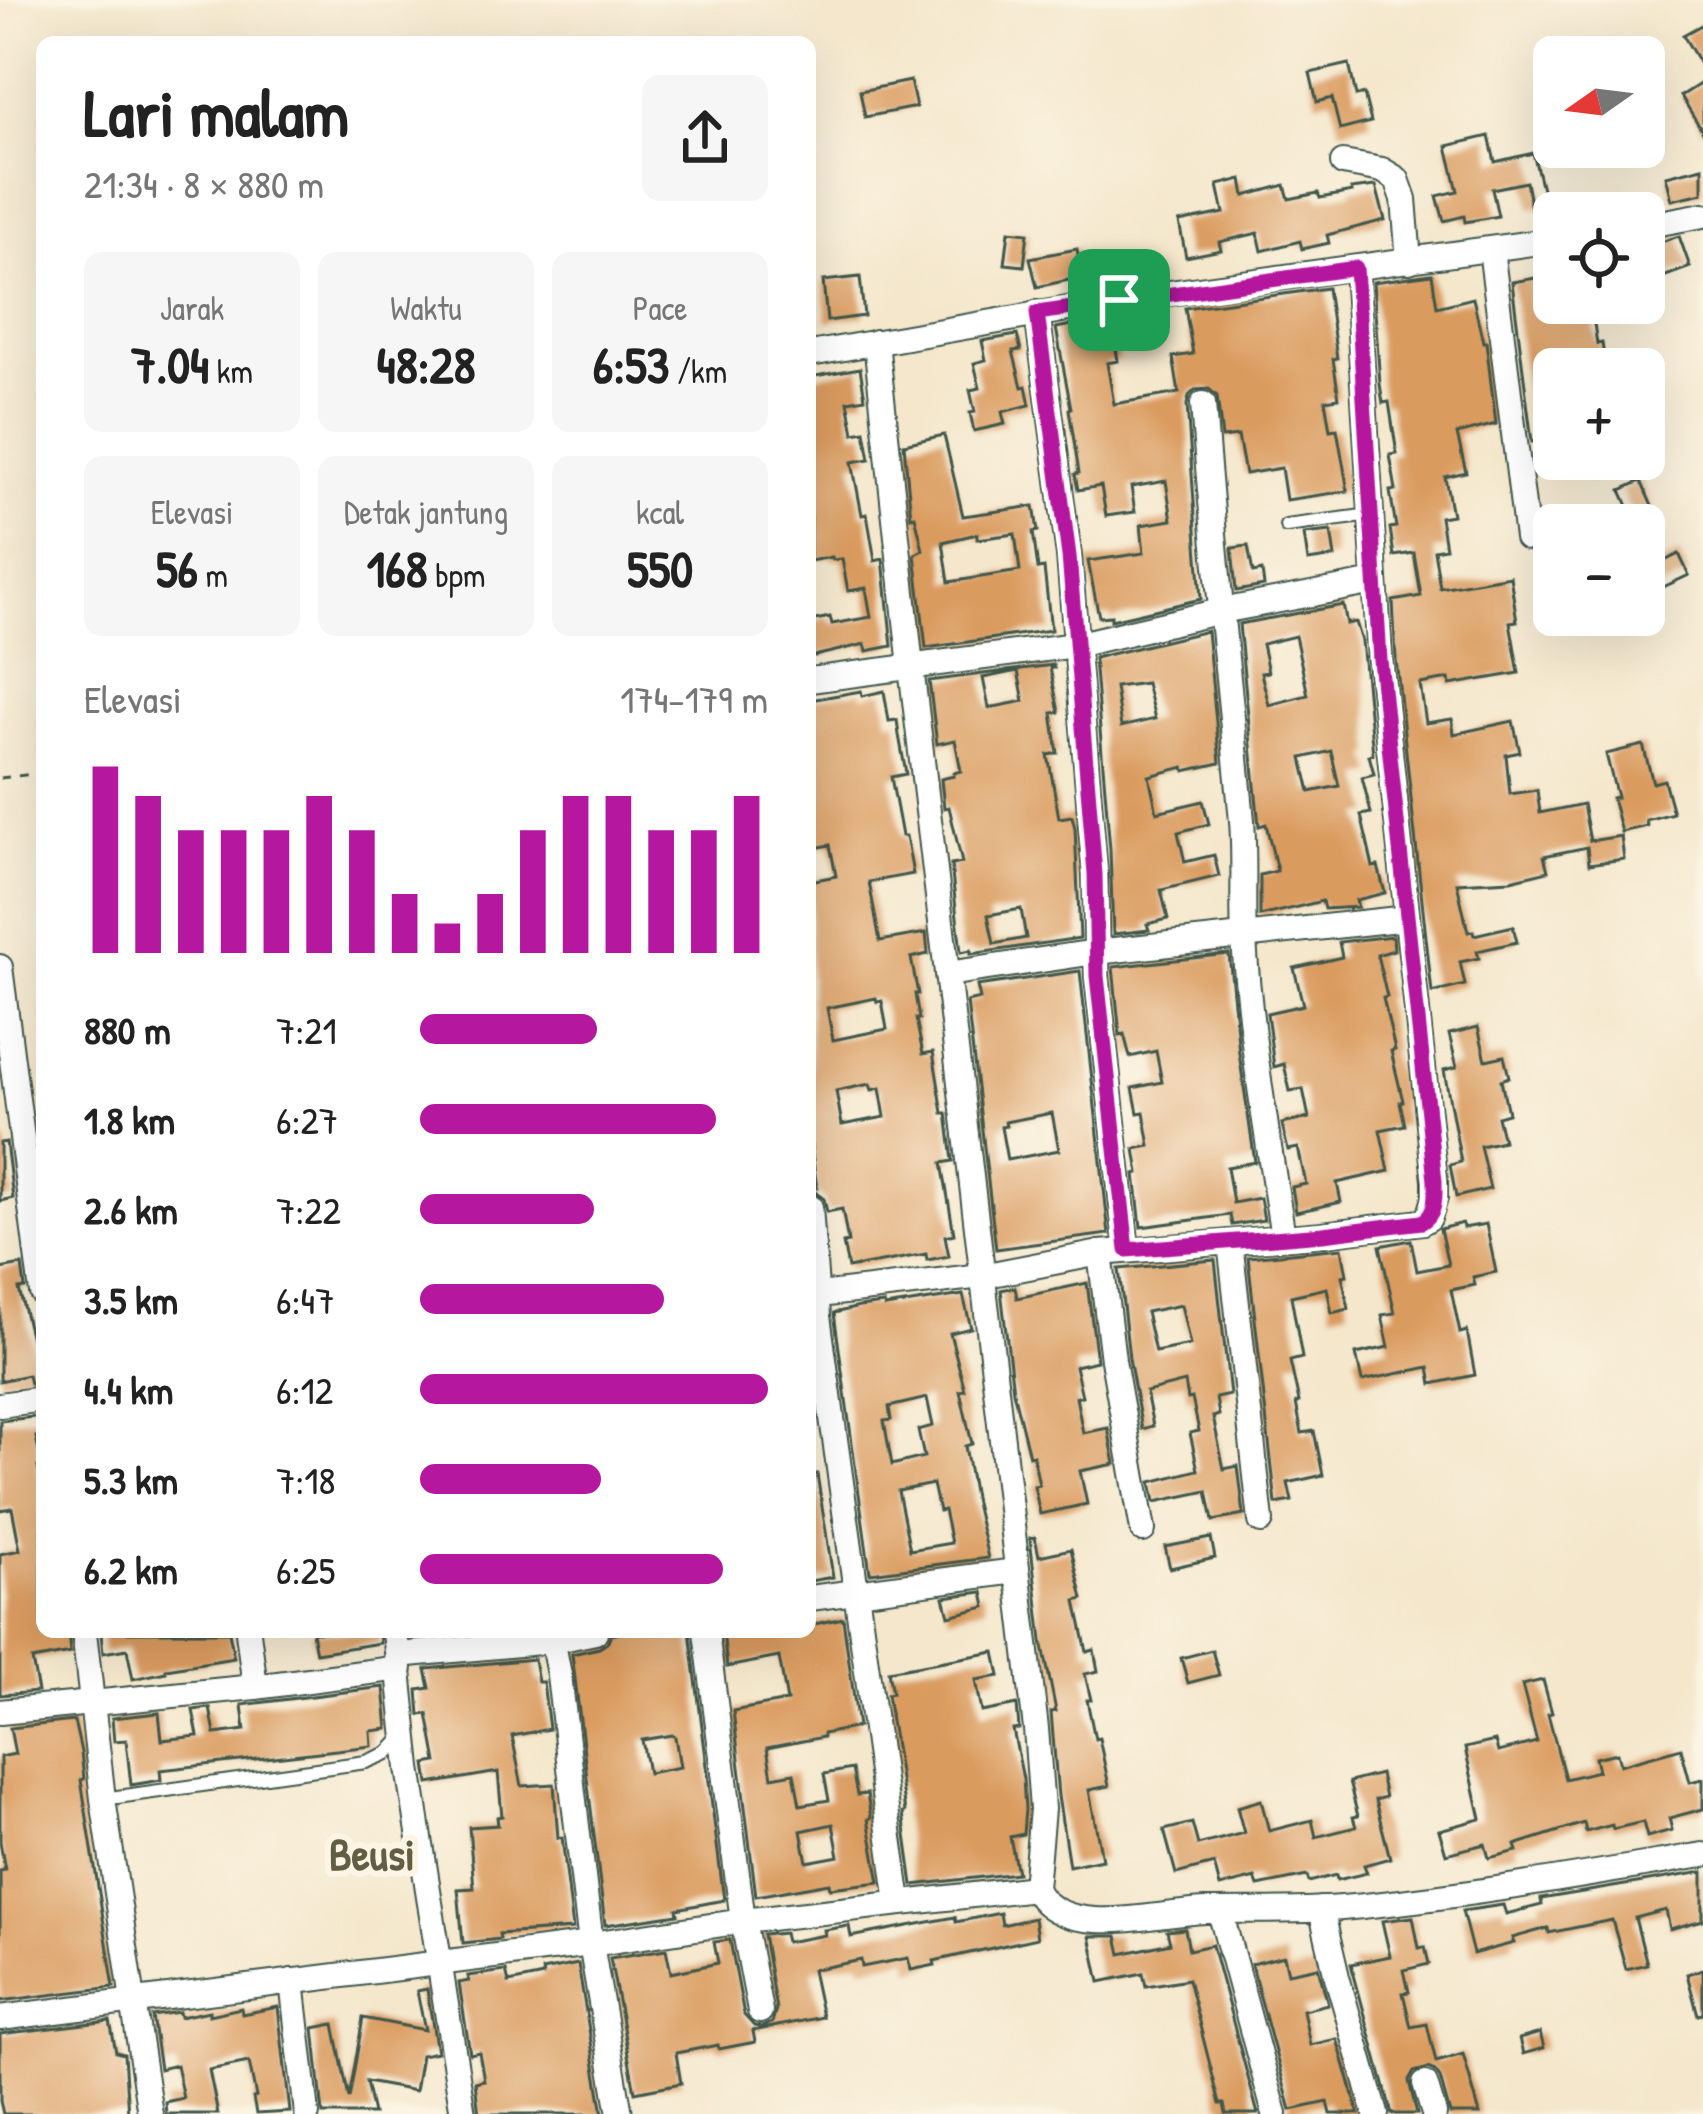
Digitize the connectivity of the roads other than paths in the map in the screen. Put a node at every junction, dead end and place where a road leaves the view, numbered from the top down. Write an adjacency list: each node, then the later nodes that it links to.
1 (1343, 163): 6 (street)
2 (1703, 215): 3 (street)
3 (1665, 222)
4 (1533, 243): 5 (street)
5 (1491, 249): 6 (street); 14 (street)
6 (1409, 261): 7 (street)
7 (1356, 268): 8 (street); 12 (street)
8 (1037, 313): 9 (street); 17 (street)
9 (876, 342): 10 (street); 18 (street)
10 (816, 353)
11 (1203, 404): 16 (street)
12 (1372, 515): 13 (lane); 15 (street)
13 (1286, 526)
14 (1527, 538)
15 (1375, 582): 16 (street); 20 (street)
16 (1221, 611): 17 (street); 21 (street)
17 (1075, 645): 18 (street); 22 (street)
18 (911, 667): 19 (street); 24 (street)
19 (816, 679)
20 (1407, 918): 21 (street); 25 (street)
21 (1244, 937): 22 (street); 25 (street)
22 (1096, 952): 24 (street); 28 (street)
23 (0, 967): 27 (street)
24 (947, 974): 30 (street)
25 (1283, 1237): 26 (street)
26 (1230, 1241): 28 (street); 35 (street)
27 (36, 1246)
28 (1127, 1250): 29 (street)
29 (1100, 1252): 30 (street); 36 (street)
30 (982, 1276): 31 (street); 37 (street)
31 (816, 1295)
32 (816, 1306): 38 (street)
33 (36, 1400): 34 (street)
34 (0, 1405)
35 (1261, 1521)
36 (1143, 1530)
37 (1016, 1571): 38 (street); 52 (street)
38 (857, 1591): 39 (street); 53 (street)
39 (816, 1597)
40 (85, 1638): 47 (street)
41 (249, 1638): 46 (street)
42 (541, 1638): 45 (street)
43 (551, 1638): 57 (street)
44 (707, 1638): 56 (street)
45 (398, 1652): 46 (street); 49 (street)
46 (255, 1687): 47 (street)
47 (92, 1701): 48 (street); 50 (street)
48 (0, 1712)
49 (406, 1734): 50 (lane); 58 (street)
50 (104, 1798): 60 (street)
51 (1703, 1855): 54 (street)
52 (1035, 1888): 53 (street); 55 (street)
53 (899, 1903): 56 (street)
54 (1322, 1909): 55 (street); 69 (street)
55 (1220, 1911): 68 (street)
56 (743, 1921): 57 (street); 61 (street)
57 (591, 1944): 58 (street); 67 (street)
58 (441, 1962): 59 (street); 66 (street)
59 (292, 1981): 60 (street); 65 (street)
60 (134, 2000): 62 (street); 64 (street)
61 (760, 2012)
62 (0, 2018)
63 (1426, 2084): 70 (street)
64 (150, 2114)
65 (307, 2114)
66 (463, 2114)
67 (620, 2114)
68 (1276, 2114)
69 (1376, 2114)
70 (1434, 2114)

